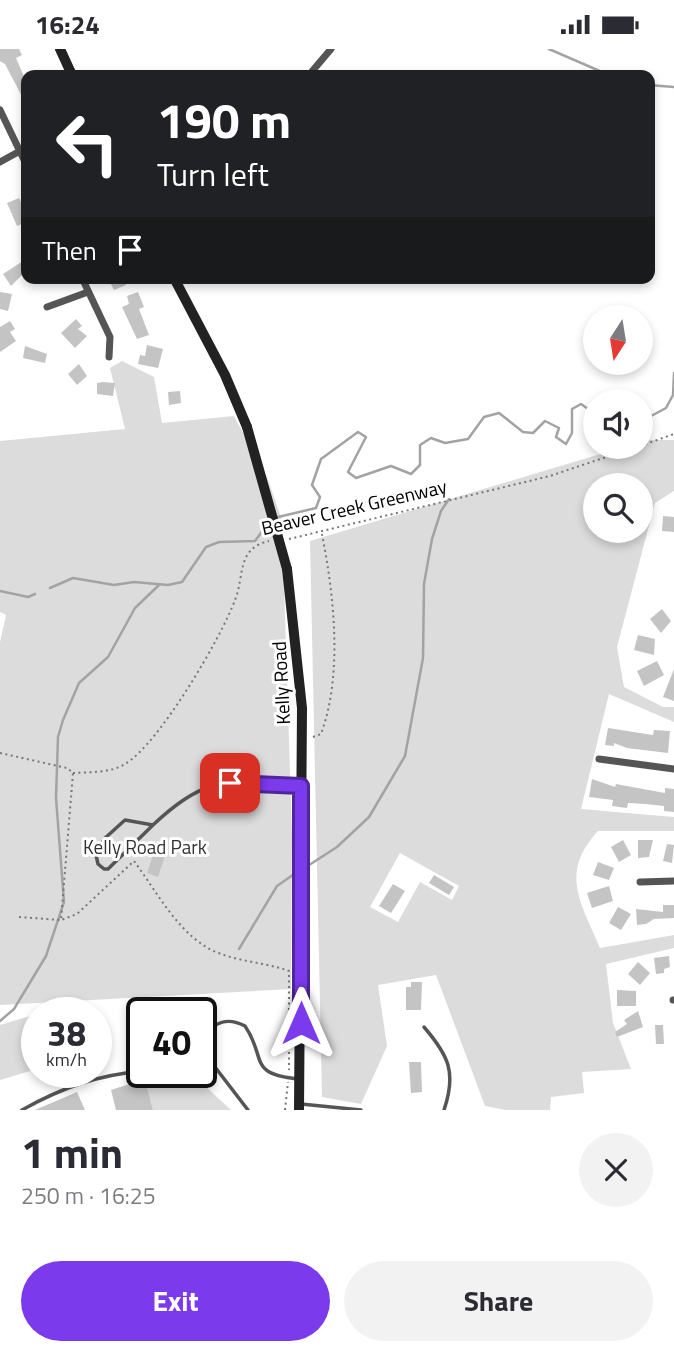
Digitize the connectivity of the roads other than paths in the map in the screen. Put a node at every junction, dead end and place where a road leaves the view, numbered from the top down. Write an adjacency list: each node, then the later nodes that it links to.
1 (60, 49): 3 (street)
2 (331, 49): 4 (street)
3 (70, 70)
4 (313, 70)
5 (0, 110): 6 (street)
6 (20, 152): 7 (street)
7 (0, 162)
8 (85, 284): 10 (street)
9 (177, 284): 15 (street, Kelly Road, bridge)
10 (88, 292): 11 (street); 12 (street)
11 (47, 307)
12 (109, 357)
13 (599, 759): 14 (street)
14 (674, 769)
15 (301, 786): 16 (lane); 23 (street, Kelly Road)
16 (153, 825): 16 (lane)
17 (674, 881): 18 (street)
18 (640, 882)
19 (217, 1024): 23 (lane)
20 (424, 1027): 28 (lane)
21 (217, 1069): 26 (lane)
22 (126, 1072): 25 (lane)
23 (300, 1079): 24 (street, Kelly Road)
24 (300, 1108): 27 (lane)
25 (22, 1110)
26 (248, 1110)
27 (361, 1110)
28 (444, 1110)

